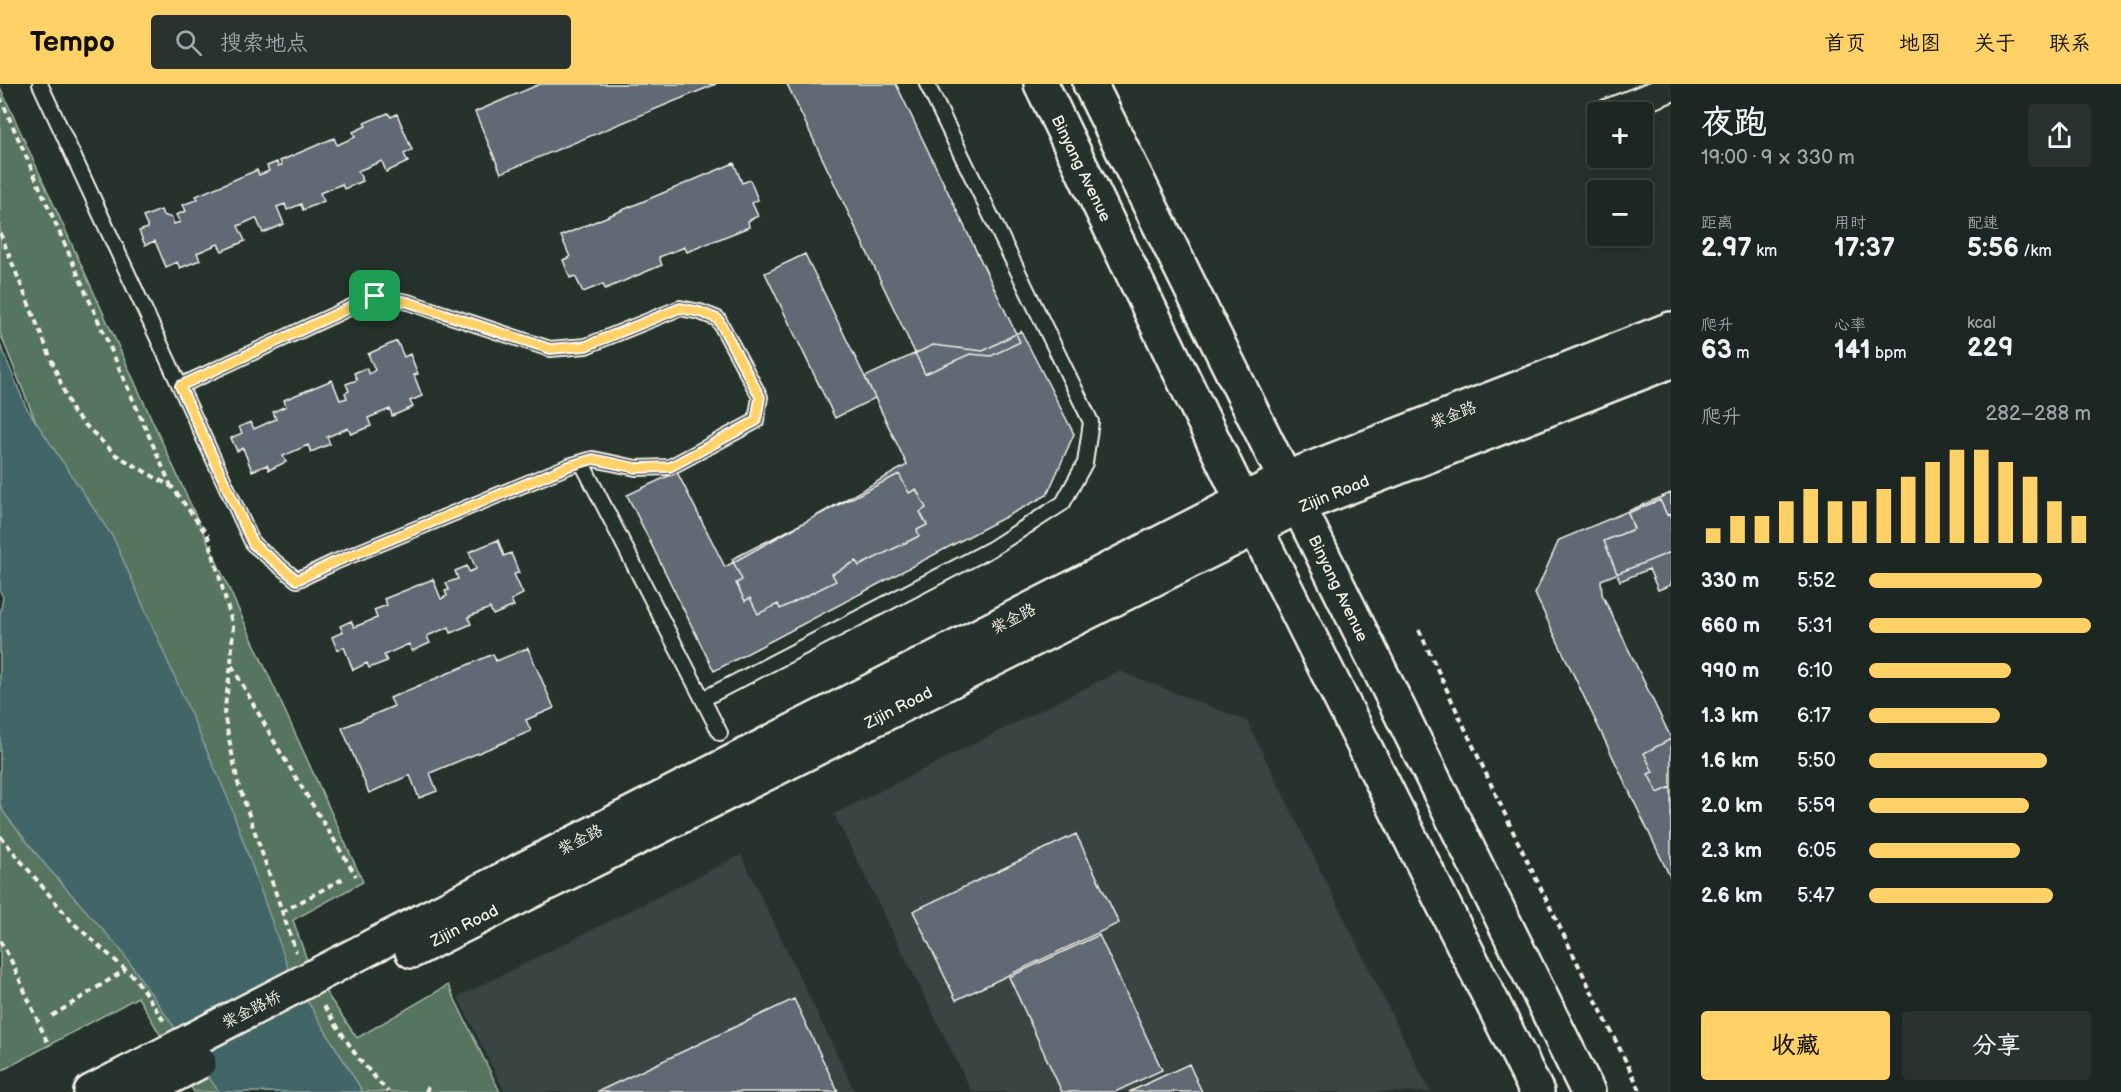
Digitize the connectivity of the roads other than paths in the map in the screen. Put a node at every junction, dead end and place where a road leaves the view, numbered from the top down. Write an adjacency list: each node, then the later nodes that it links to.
1 (40, 84): 9 (lane)
2 (927, 84): 13 (lane)
3 (1041, 84): 12 (main road, Binyang Avenue)
4 (1090, 84): 11 (main road, Binyang Avenue)
5 (1671, 88): 6 (street)
6 (1635, 102)
7 (1671, 329): 11 (main road, 紫金路)
8 (1671, 361): 11 (main road, Zijin Road)
9 (180, 386): 10 (lane); 10 (lane)
10 (582, 463): 13 (lane)
11 (1292, 492): 12 (main road, Zijin Road); 18 (main road, Binyang Avenue)
12 (1249, 514): 15 (main road, Zijin Road, bridge); 17 (main road, Binyang Avenue)
13 (703, 699): 14 (lane)
14 (720, 733)
15 (136, 1082): 16 (main road)
16 (92, 1092)
17 (1537, 1092)
18 (1588, 1092)

